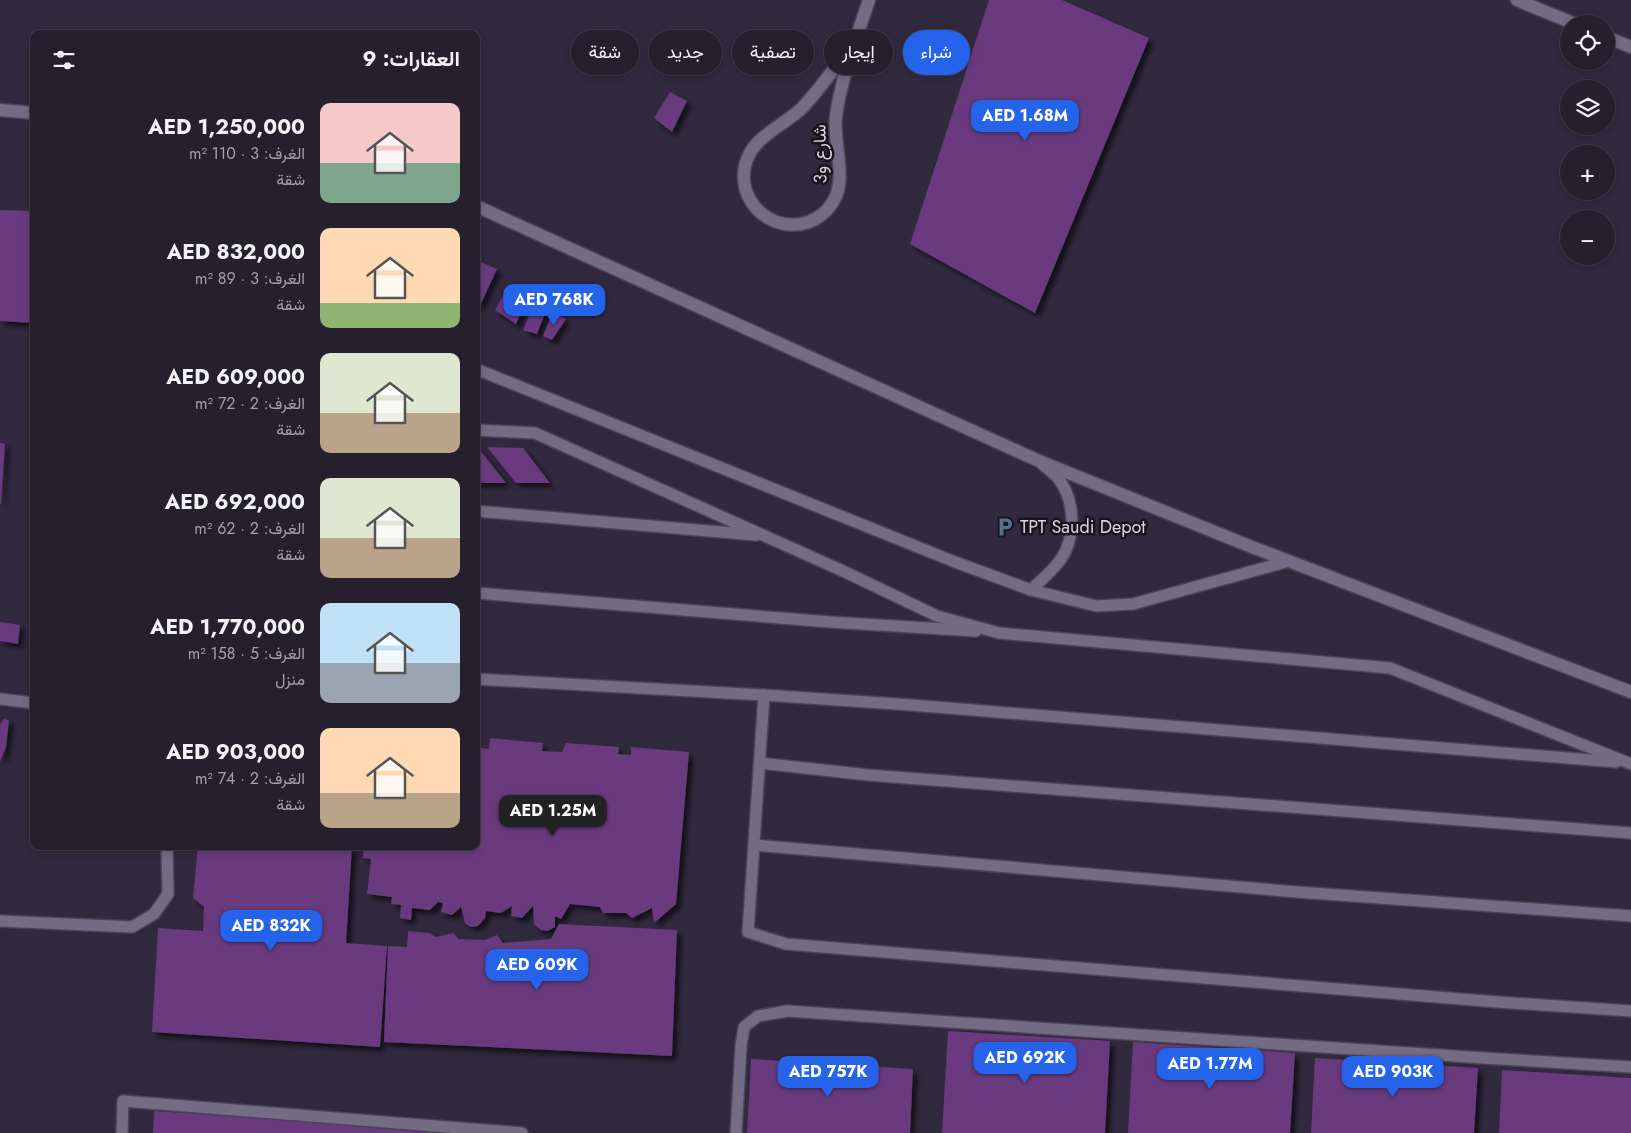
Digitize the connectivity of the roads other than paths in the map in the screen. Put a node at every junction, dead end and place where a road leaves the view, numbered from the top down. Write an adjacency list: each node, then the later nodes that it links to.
1 (869, 0): 4 (street, شارع و3)
2 (1517, 0): 3 (street)
3 (1560, 18)
4 (859, 30)
5 (1615, 41): 7 (street)
6 (854, 43): 6 (street, شارع و3)
7 (1631, 47)
8 (0, 110): 9 (street)
9 (30, 112)
10 (480, 208): 13 (street)
11 (480, 372): 17 (lane)
12 (480, 430): 15 (lane)
13 (1039, 461): 16 (street); 17 (lane)
14 (480, 512): 15 (lane)
15 (765, 536): 19 (lane)
16 (1289, 561): 17 (lane); 21 (street)
17 (1031, 590)
18 (480, 593): 19 (lane)
19 (999, 633): 26 (lane)
20 (480, 679): 22 (lane)
21 (1631, 692)
22 (764, 695): 25 (lane); 26 (lane)
23 (0, 699): 24 (lane)
24 (30, 703)
25 (760, 763): 27 (lane); 28 (lane)
26 (1630, 763)
27 (1631, 834)
28 (754, 845): 30 (lane); 32 (lane)
29 (167, 850): 31 (lane)
30 (1631, 916)
31 (0, 921)
32 (1631, 1010)
33 (1631, 1066): 36 (lane)
34 (122, 1133): 35 (lane)
35 (522, 1133)
36 (736, 1133)

